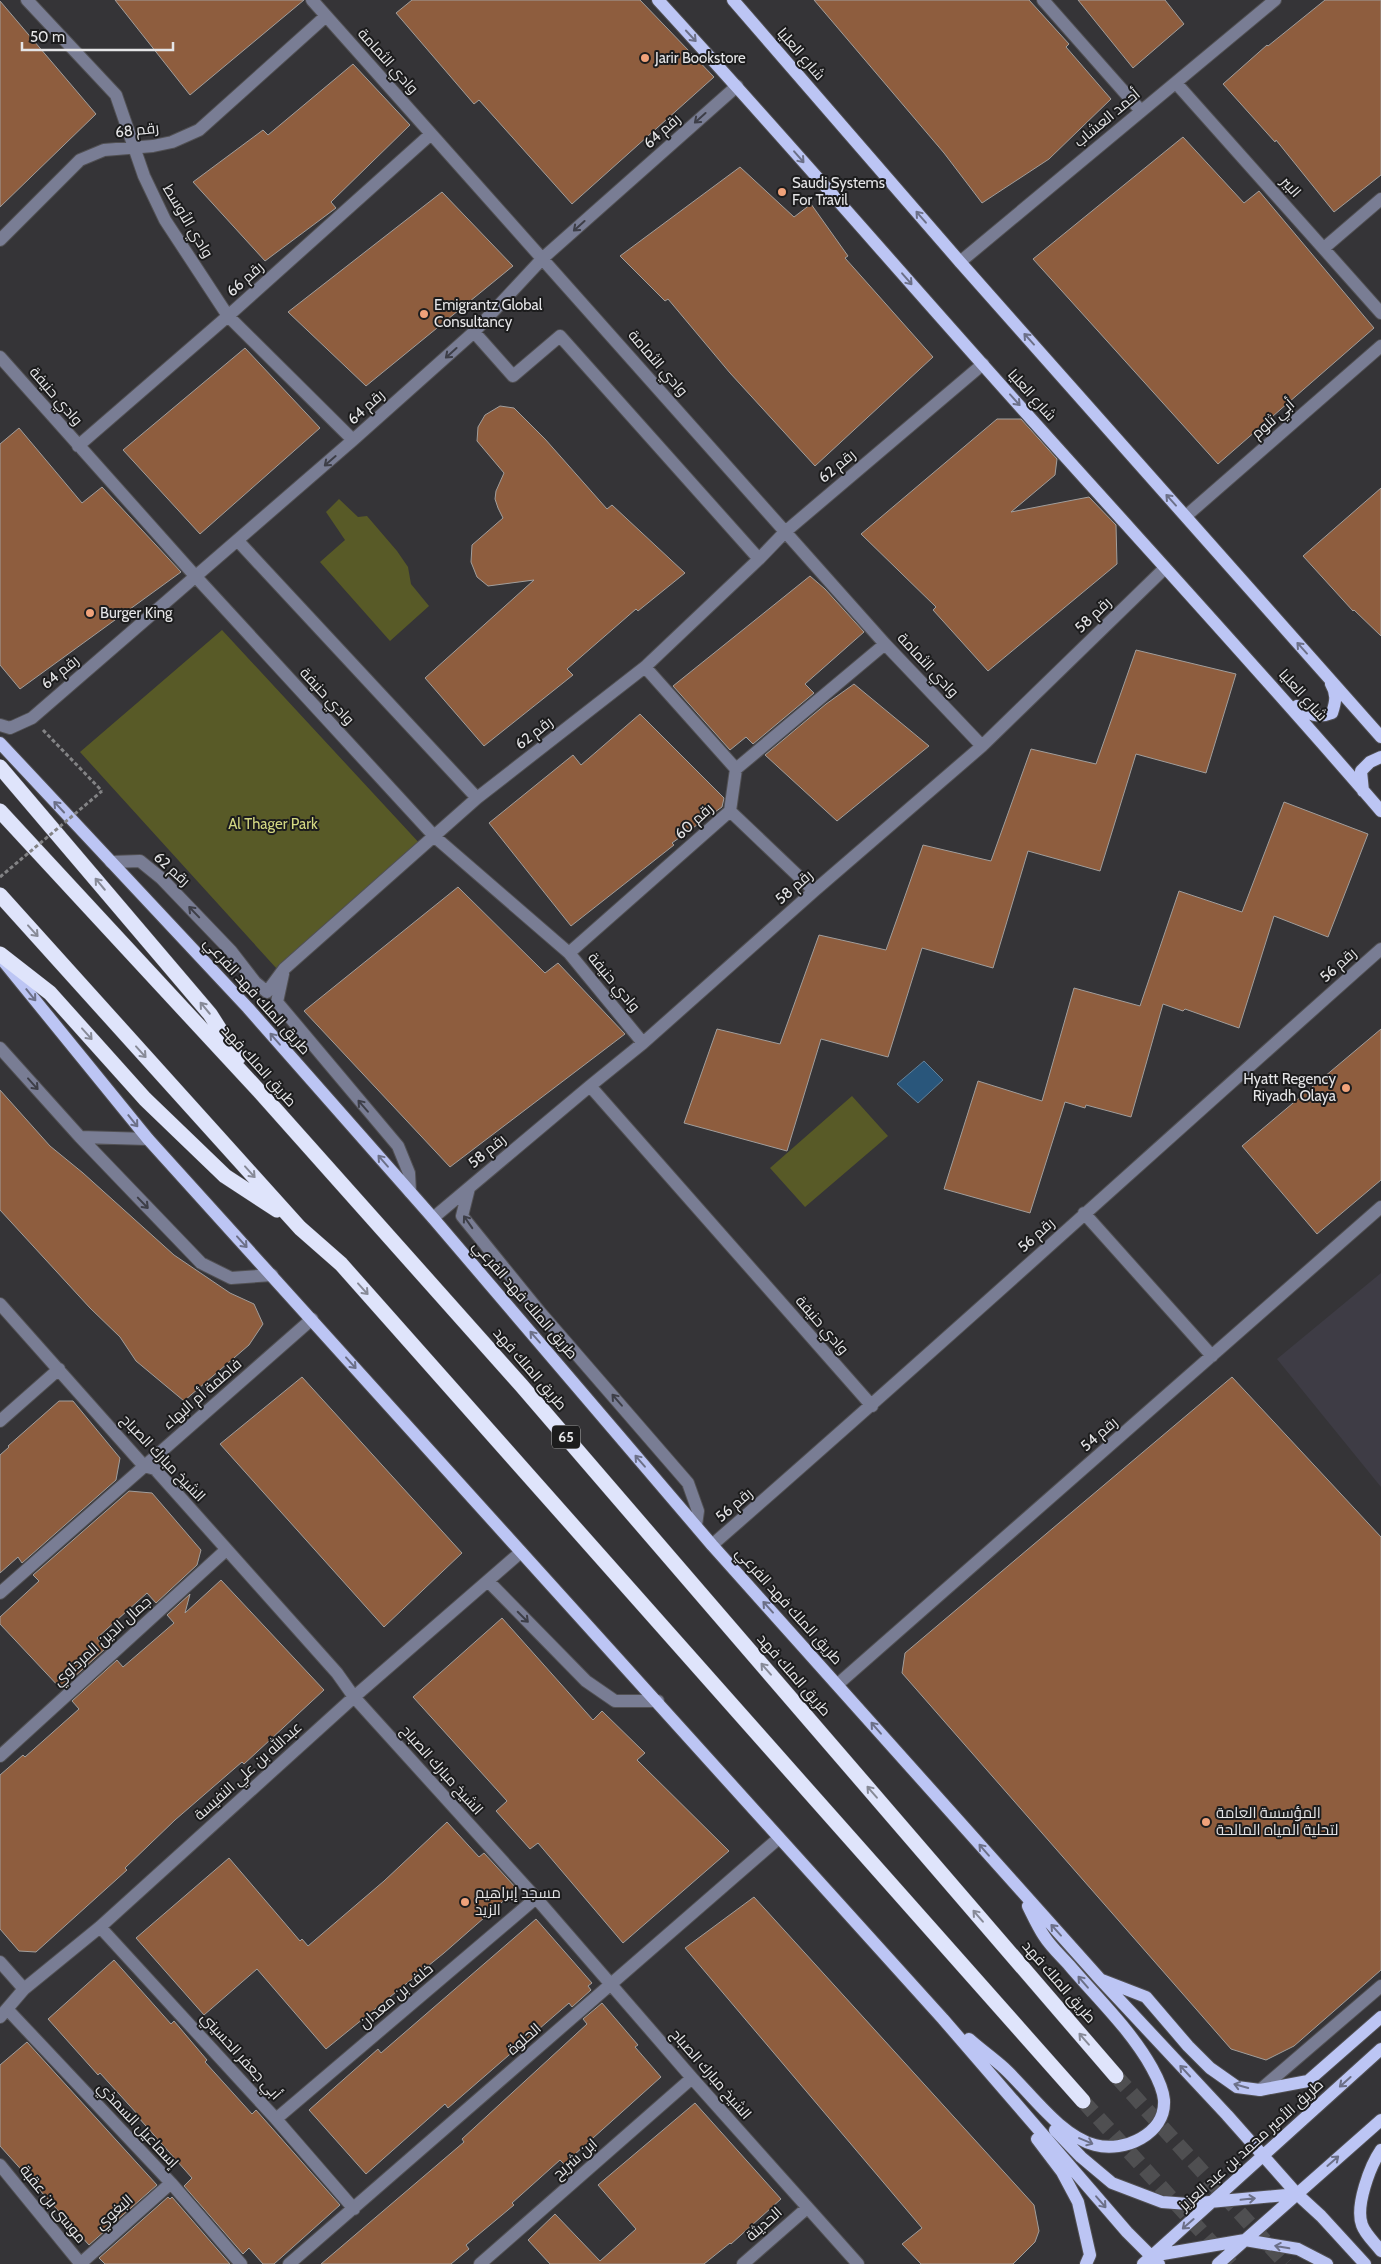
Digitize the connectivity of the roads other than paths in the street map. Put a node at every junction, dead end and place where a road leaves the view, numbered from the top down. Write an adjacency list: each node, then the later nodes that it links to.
1 (26, 0): 12 (street, وادي الأوسط)
2 (312, 0): 7 (street, وادي الثمامة)
3 (658, 0): 9 (main road, شارع العليا, one-way to 9)
4 (732, 0): 17 (main road, شارع العليا, one-way to 4)
5 (1044, 0): 10 (street)
6 (1275, 0): 8 (street, أحمد العشاب)
7 (326, 16): 11 (street, وادي الثمامة); 12 (street, رقم 68)
8 (1176, 83): 10 (street, أحمد العشاب); 15 (street, البير)
9 (737, 86): 16 (street, رقم 64, one-way to 16); 23 (main road, شارع العليا, one-way to 23)
10 (1141, 111): 17 (street, أحمد العشاب)
11 (431, 134): 16 (street, وادي الثمامة); 19 (street, رقم 66)
12 (134, 147): 14 (street, رقم 68); 19 (street, وادي الأوسط)
13 (1381, 199): 15 (street)
14 (0, 240)
15 (1324, 248): 18 (street, البير)
16 (544, 258): 20 (street, رقم 64); 27 (street, وادي الثمامة)
17 (960, 262): 26 (main road, شارع العليا, one-way to 17)
18 (1381, 313)
19 (228, 316): 24 (street, وادي الأوسط); 25 (street, رقم 66)
20 (474, 332): 24 (street, رقم 64, one-way to 24); 29 (street)
21 (1381, 346): 26 (street, أبي ثلوم)
22 (0, 357): 25 (street, وادي حنيفة)
23 (983, 364): 27 (street, رقم 62); 30 (main road, شارع العليا, one-way to 30)
24 (353, 440): 28 (street, رقم 64, one-way to 28)
25 (78, 446): 31 (street, وادي حنيفة)
26 (1186, 516): 34 (main road, شارع العليا, one-way to 26)
27 (785, 532): 29 (street, رقم 62); 32 (street, وادي الثمامة)
28 (238, 541): 31 (street, رقم 64); 44 (street)
29 (759, 559): 33 (street, رقم 62)
30 (1165, 568): 35 (main road, شارع العليا); 39 (street, رقم 58)
31 (197, 578): 36 (street, رقم 64); 48 (street, وادي حنيفة)
32 (885, 644): 39 (street, وادي الثمامة); 42 (street)
33 (645, 667): 42 (street); 44 (street, رقم 62)
34 (1322, 668): 35 (main road); 37 (main road, شارع العليا)
35 (1282, 696): 43 (main road, شارع العليا)
36 (0, 725)
37 (1381, 737)
38 (0, 743): 49 (main road, طريق الملك فهد الفرعي, one-way to 38)
39 (982, 746): 50 (street, رقم 58)
40 (1381, 757): 43 (main road)
41 (0, 767): 59 (highway, one-way to 41)
42 (736, 769): 46 (street, رقم 60)
43 (1363, 791): 47 (main road, شارع العليا)
44 (477, 798): 48 (street, رقم 62)
45 (0, 811): 59 (highway, طريق الملك فهد / 65)
46 (730, 811): 50 (street); 53 (street, رقم 60)
47 (1381, 811)
48 (435, 837): 53 (street, وادي حنيفة); 55 (street, رقم 62)
49 (112, 862): 55 (street, رقم 62, one-way to 49); 63 (main road, طريق الملك فهد الفرعي, one-way to 49)
50 (814, 891): 56 (street, رقم 58)
51 (0, 894): 67 (highway, one-way to 67)
52 (1381, 949): 65 (street, رقم 56)
53 (569, 953): 56 (street, وادي حنيفة)
54 (0, 955): 61 (main road, one-way to 61); 67 (highway, one-way to 67)
55 (284, 969): 63 (street, one-way to 55)
56 (644, 1043): 58 (street, رقم 58)
57 (0, 1048): 60 (street, one-way to 60)
58 (590, 1086): 62 (street, رقم 58); 73 (street, وادي حنيفة)
59 (260, 1092): 99 (highway, طريق الملك فهد / 65, one-way to 59)
60 (80, 1137): 61 (street); 68 (street, one-way to 68)
61 (148, 1139): 68 (main road, one-way to 68)
62 (469, 1188): 66 (street, رقم 58); 76 (street, one-way to 62)
63 (410, 1192): 66 (main road, طريق الملك فهد الفرعي)
64 (1381, 1207): 71 (street, رقم 54)
65 (1084, 1213): 71 (street); 73 (street, رقم 56)
66 (433, 1218): 76 (main road, طريق الملك فهد الفرعي, one-way to 66)
67 (300, 1228): 102 (highway, one-way to 102)
68 (272, 1275): 70 (main road)
69 (0, 1304): 72 (street, الشيخ مبارك الصباح)
70 (312, 1320): 75 (street, فاطمة أم البهاء); 79 (main road, one-way to 79)
71 (1212, 1356): 82 (street, رقم 54)
72 (59, 1369): 74 (street); 75 (street, الشيخ مبارك الصباح)
73 (872, 1406): 77 (street, رقم 56)
74 (0, 1421)
75 (144, 1466): 78 (street, الشيخ مبارك الصباح); 81 (street, فاطمة أم البهاء)
76 (696, 1525): 77 (main road, طريق الملك فهد الفرعي)
77 (712, 1545): 82 (main road, طريق الملك فهد الفرعي, one-way to 77)
78 (226, 1550): 83 (street, الشيخ مبارك الصباح); 85 (street, جمال الدين المرداوي)
79 (521, 1552): 80 (street, عبدالله بن علي النفيسة); 84 (main road)
80 (489, 1582): 83 (street, عبدالله بن علي النفيسة); 84 (street, one-way to 84)
81 (0, 1593)
82 (838, 1684): 87 (main road, طريق الملك فهد الفرعي, one-way to 82)
83 (354, 1696): 88 (street, الشيخ مبارك الصباح); 89 (street, عبدالله بن علي النفيسة)
84 (658, 1701): 86 (main road)
85 (0, 1756)
86 (779, 1838): 92 (street, الحلوة); 97 (main road)
87 (1016, 1886): 91 (main road, one-way to 87); 97 (main road, one-way to 87)
88 (536, 1898): 92 (street, الشيخ مبارك الصباح); 103 (street, خلف بن معدان)
89 (100, 1927): 94 (street, عبدالله بن علي النفيسة); 103 (street, أبي جعفر الحسيني)
90 (0, 1962): 94 (street)
91 (1100, 1980): 101 (main road, one-way to 91); 106 (main road, one-way to 91)
92 (612, 1983): 100 (street, الشيخ مبارك الصباح); 112 (street, الحلوة)
93 (1381, 1986): 101 (street)
94 (24, 1989): 95 (street, عبدالله بن علي النفيسة)
95 (4, 2014): 108 (street, إسماعيل السمذي)
96 (1381, 2017): 101 (main road)
97 (943, 2019): 110 (main road); 115 (main road, one-way to 115); 122 (main road)
98 (1381, 2049): 106 (main road, طريق الأمير محمد بن عبد العزيز, one-way to 106)
99 (1116, 2076)
100 (692, 2078): 111 (street, الشيخ مبارك الصباح); 119 (street, ابن شريح)
101 (1260, 2090)
102 (1083, 2100)
103 (276, 2119): 112 (street, أبي جعفر الحسيني)
104 (1381, 2120): 109 (main road, one-way to 104)
105 (1381, 2150): 114 (main road)
106 (1262, 2155): 109 (main road); 110 (main road, طريق الأمير محمد بن عبد العزيز)
107 (0, 2165): 116 (street, موسى بن عقبة)
108 (171, 2184): 116 (street, البغوي); 117 (street, إسماعيل السمذي)
109 (1297, 2194): 110 (main road, one-way to 109); 113 (main road); 125 (main road)
110 (1213, 2202): 115 (main road, طريق الأمير محمد بن عبد العزيز, one-way to 115)
111 (806, 2208): 120 (street, الحديثة); 121 (street, الشيخ مبارك الصباح)
112 (354, 2209): 118 (street, الحلوة)
113 (1246, 2240): 115 (main road); 123 (main road); 124 (main road, one-way to 113)
114 (1381, 2251)
115 (1151, 2262)
116 (80, 2264)
117 (241, 2264)
118 (289, 2264)
119 (480, 2264)
120 (743, 2264)
121 (858, 2264)
122 (1086, 2264)
123 (1218, 2264)
124 (1327, 2264)
125 (1366, 2264)

